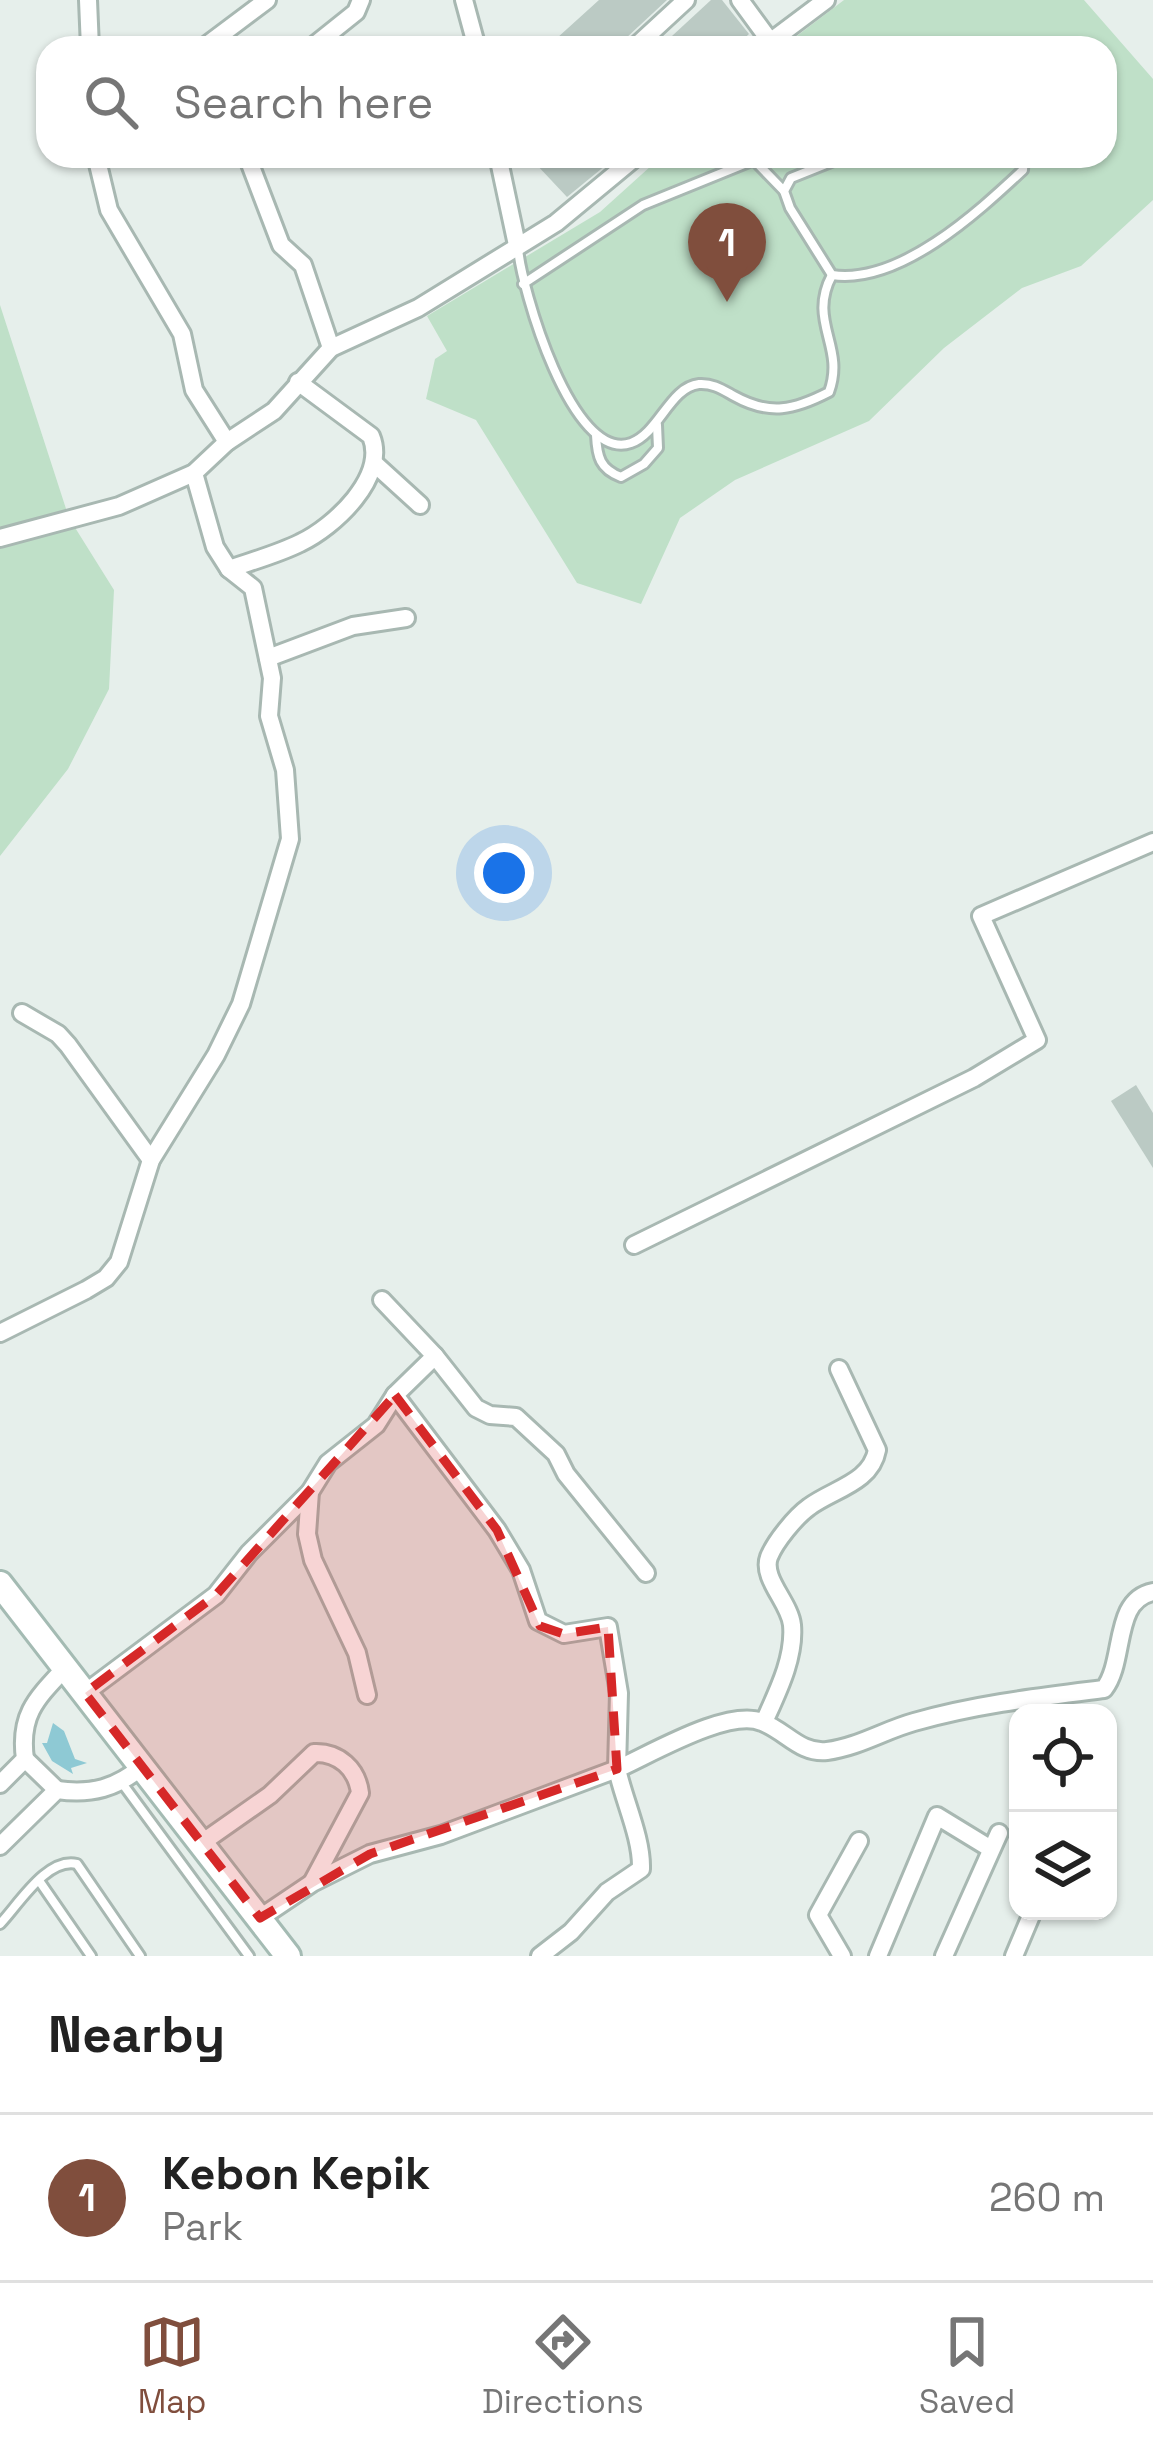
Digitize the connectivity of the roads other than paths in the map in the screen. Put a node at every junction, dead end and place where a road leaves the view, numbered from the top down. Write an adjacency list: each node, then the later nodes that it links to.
1 (88, 0): 8 (street)
2 (267, 0): 9 (street)
3 (361, 0): 10 (street)
4 (464, 0): 11 (street)
5 (686, 0): 12 (street)
6 (740, 0): 13 (street)
7 (826, 0): 14 (street)
8 (90, 36)
9 (219, 36)
10 (326, 36)
11 (474, 36)
12 (647, 36)
13 (761, 36)
14 (778, 36)
15 (99, 168): 31 (street)
16 (251, 168): 27 (street)
17 (500, 168): 24 (street)
18 (622, 168): 24 (street)
19 (734, 168): 26 (lane)
20 (762, 168): 23 (lane)
21 (815, 168): 23 (lane)
22 (1023, 168): 25 (lane)
23 (784, 191): 25 (lane)
24 (518, 245): 26 (lane); 27 (street)
25 (832, 275): 29 (lane)
26 (523, 284): 30 (lane)
27 (331, 348): 28 (street)
28 (298, 382): 31 (street); 32 (street)
29 (657, 424): 30 (lane); 30 (lane)
30 (596, 436)
31 (227, 442): 33 (street)
32 (375, 464): 34 (street); 36 (street)
33 (194, 472): 35 (street); 36 (street)
34 (420, 505)
35 (0, 538)
36 (229, 569): 38 (street)
37 (406, 618): 38 (street)
38 (268, 658): 41 (street)
39 (1153, 842): 42 (street)
40 (22, 1013): 41 (street)
41 (151, 1160): 44 (street)
42 (634, 1246)
43 (382, 1300): 45 (street)
44 (0, 1333)
45 (435, 1356): 47 (street); 49 (street)
46 (839, 1370): 55 (street)
47 (395, 1395): 48 (street); 58 (street)
48 (310, 1492): 53 (street); 54 (street)
49 (646, 1573)
50 (0, 1584): 52 (main road)
51 (1153, 1592): 55 (street)
52 (64, 1668): 53 (main road); 56 (street)
53 (86, 1693): 57 (main road)
54 (367, 1695)
55 (764, 1722): 58 (street)
56 (25, 1759): 60 (street); 61 (street)
57 (143, 1766): 59 (street); 63 (main road)
58 (617, 1769): 66 (street); 74 (street)
59 (122, 1783): 61 (street); 72 (lane)
60 (0, 1784)
61 (57, 1790): 64 (street)
62 (859, 1841): 75 (street)
63 (202, 1842): 66 (street); 67 (main road)
64 (0, 1846)
65 (40, 1882): 69 (lane); 70 (lane); 71 (lane)
66 (312, 1883): 67 (street)
67 (260, 1918): 73 (main road)
68 (1029, 1920): 78 (street)
69 (0, 1924)
70 (91, 1956)
71 (140, 1956)
72 (249, 1956)
73 (288, 1956)
74 (540, 1956)
75 (842, 1956)
76 (878, 1956): 77 (street)
77 (944, 1956)
78 (1014, 1956)

